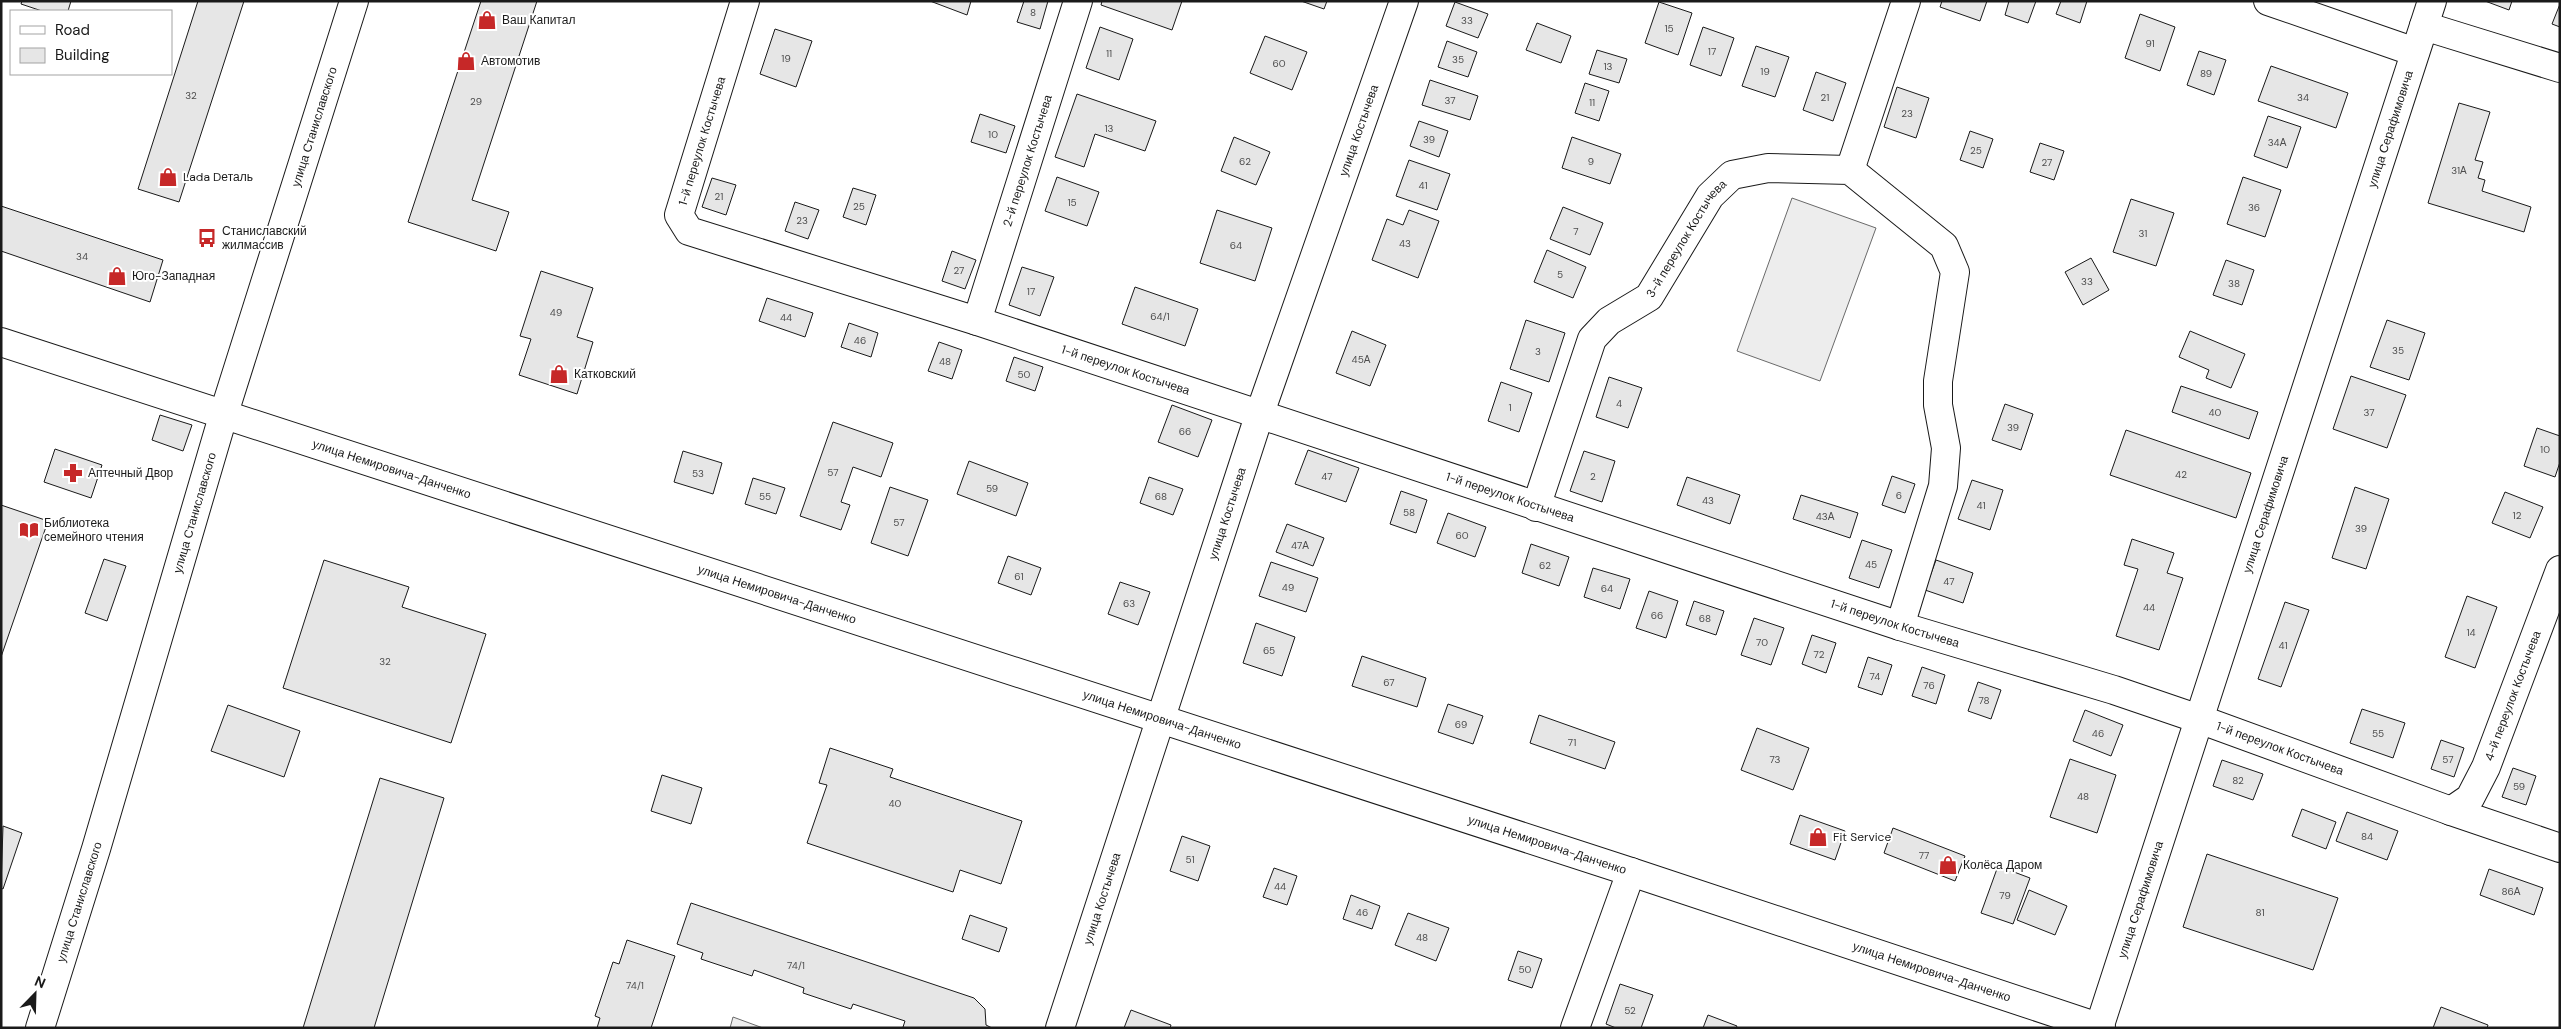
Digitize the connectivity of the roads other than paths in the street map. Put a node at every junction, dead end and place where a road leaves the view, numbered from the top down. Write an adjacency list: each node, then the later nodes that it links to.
1 (354, 1): 13 (street, улица Станиславского)
2 (744, 1): 11 (street, 1-й переулок Костычева)
3 (1078, 1): 11 (street, 2-й переулок Костычева)
4 (1404, 1): 14 (street, улица Костычева)
5 (1906, 1): 10 (street)
6 (2268, 1): 8 (street)
7 (2428, 14): 8 (street, улица Серафимовича); 9 (street)
8 (2415, 52): 19 (street, улица Серафимовича)
9 (2560, 68)
10 (1850, 170): 15 (street, 3-й переулок Костычева); 17 (street)
11 (977, 321): 14 (street, 1-й переулок Костычева)
12 (1, 342): 13 (street, улица Немировича-Данченко)
13 (224, 413): 18 (street, улица Немировича-Данченко); 23 (street, улица Станиславского)
14 (1260, 414): 15 (street, 1-й переулок Костычева); 18 (street, улица Костычева)
15 (1536, 507): 17 (street, 1-й переулок Костычева)
16 (2560, 570): 20 (street, 4-й переулок Костычева)
17 (1900, 626): 19 (street, 1-й переулок Костычева)
18 (1162, 719): 22 (street, улица Немировича-Данченко); 24 (street, улица Костычева)
19 (2200, 719): 20 (street, 1-й переулок Костычева); 26 (street, улица Серафимовича)
20 (2451, 811): 21 (street, 1-й переулок Костычева)
21 (2560, 848)
22 (1631, 872): 25 (street); 26 (street, улица Немировича-Данченко)
23 (40, 1028)
24 (1060, 1028)
25 (1576, 1028)
26 (2100, 1028)

